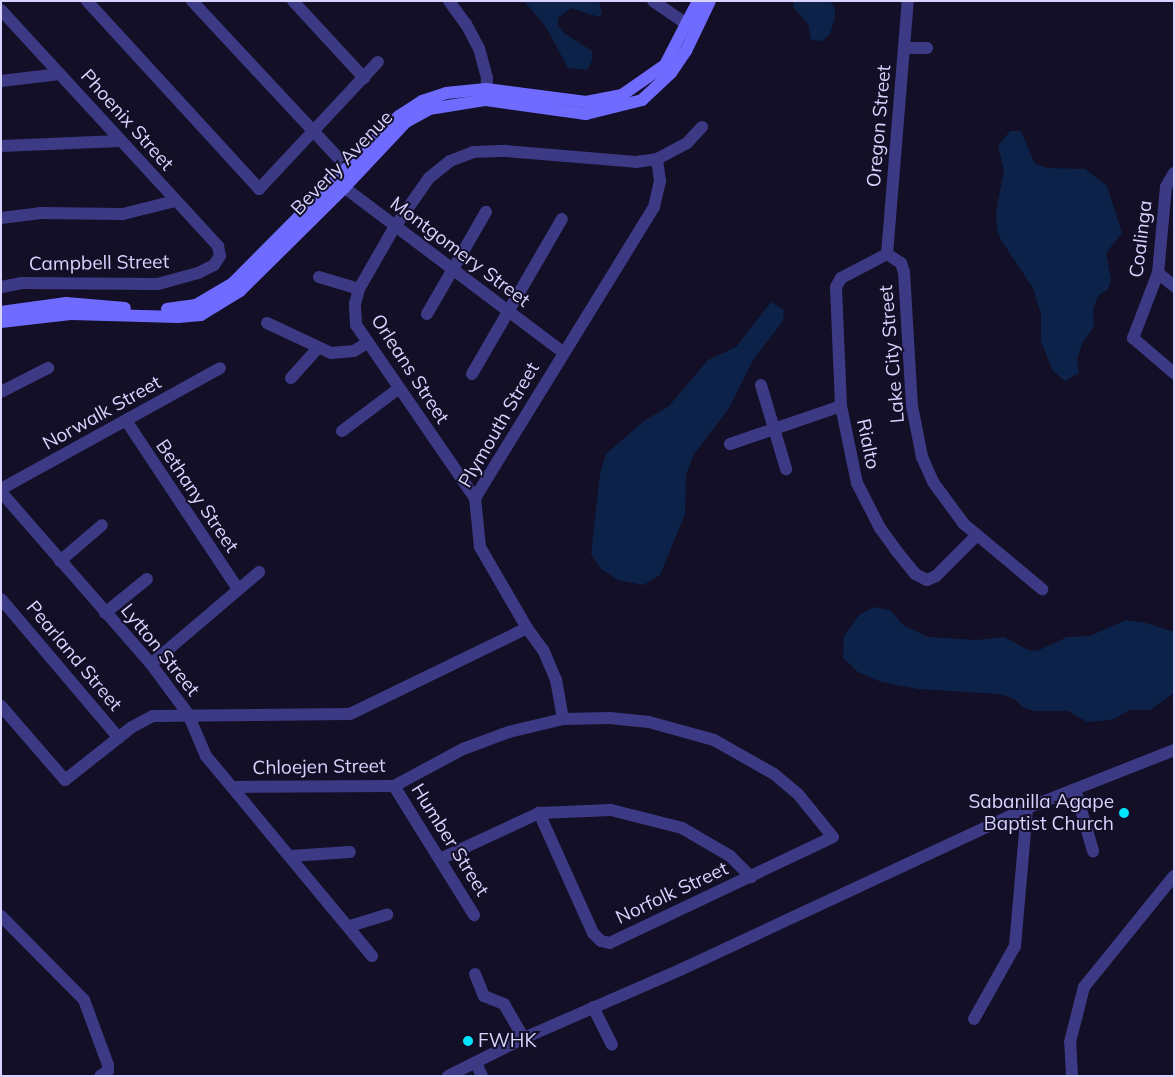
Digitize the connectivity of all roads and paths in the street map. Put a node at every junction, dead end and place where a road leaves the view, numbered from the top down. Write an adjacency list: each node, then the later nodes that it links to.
1 (87, 1): 19 (street)
2 (192, 1): 19 (street)
3 (293, 1): 15 (street)
4 (449, 1): 17 (street)
5 (653, 1): 10 (street)
6 (698, 1): 10 (street, Beverly Avenue)
7 (710, 1): 10 (street, Beverly Avenue)
8 (908, 1): 11 (street, Oregon Street)
9 (1, 10): 14 (street, Phoenix Street)
10 (691, 28): 17 (street, Beverly Avenue)
11 (905, 48): 12 (street); 32 (street, Oregon Street)
12 (928, 48)
13 (378, 62): 15 (street)
14 (60, 74): 16 (street); 20 (street, Phoenix Street)
15 (364, 78): 19 (street)
16 (1, 81)
17 (486, 95): 23 (street, Beverly Avenue)
18 (702, 127): 22 (street)
19 (312, 132): 23 (street)
20 (120, 141): 21 (street); 27 (street, Phoenix Street)
21 (1, 146)
22 (657, 159): 31 (street, Orleans Street); 47 (street, Plymouth Street)
23 (351, 172): 25 (street, Beverly Avenue)
24 (1174, 173): 26 (street, Coalinga)
25 (340, 185): 31 (street, Montgomery Street); 41 (street, Beverly Avenue); 43 (street, Beverly Avenue)
26 (1170, 190): 35 (street, Coalinga)
27 (175, 201): 29 (street); 33 (street, Phoenix Street)
28 (486, 212): 34 (street)
29 (1, 218)
30 (562, 219): 40 (street)
31 (394, 228): 34 (street, Montgomery Street); 39 (street, Orleans Street)
32 (887, 254): 56 (street, Rialto); 65 (street, Lake City Street)
33 (220, 256): 38 (street, Campbell Street)
34 (452, 270): 40 (street, Montgomery Street); 42 (street)
35 (1158, 273): 37 (street); 50 (street, Coalinga)
36 (319, 277): 39 (street)
37 (1174, 286)
38 (1, 287)
39 (359, 289): 45 (street, Orleans Street)
40 (508, 311): 47 (street, Montgomery Street); 51 (street)
41 (1, 312)
42 (427, 314)
43 (1, 322)
44 (267, 323): 46 (street)
45 (367, 343): 46 (street); 54 (street, Orleans Street)
46 (317, 349): 52 (street)
47 (563, 352): 63 (street, Plymouth Street)
48 (48, 368): 55 (street)
49 (220, 368): 57 (street, Norwalk Street)
50 (1174, 373)
51 (472, 374)
52 (291, 378)
53 (762, 385): 58 (street)
54 (398, 389): 59 (street); 63 (street, Orleans Street)
55 (1, 392)
56 (841, 406): 58 (street); 65 (street, Rialto)
57 (127, 422): 62 (street, Norwalk Street); 69 (street, Bethany Street)
58 (774, 427): 60 (street); 61 (street)
59 (342, 431)
60 (730, 444)
61 (786, 468)
62 (1, 491): 66 (street, Lytton Street)
63 (475, 498): 73 (street, Plymouth Street)
64 (102, 525): 66 (street)
65 (977, 535): 70 (street, Lake City Street)
66 (60, 562): 72 (street, Lytton Street)
67 (259, 572): 69 (street)
68 (147, 579): 72 (street)
69 (238, 589): 74 (street)
70 (1042, 589)
71 (1, 599): 78 (street, Pearland Street)
72 (105, 613): 74 (street, Lytton Street)
73 (527, 628): 76 (street); 77 (street, Plymouth Street)
74 (151, 664): 76 (street, Lytton Street)
75 (1, 706): 78 (street)
76 (188, 714): 78 (street); 81 (street, Lytton Street)
77 (562, 719): 80 (street, Chloejen Street); 85 (street, Chloejen Street)
78 (119, 738)
79 (1174, 750): 82 (street)
80 (394, 786): 81 (street, Chloejen Street); 89 (street, Humber Street)
81 (233, 787): 88 (street, Lytton Street)
82 (1075, 789): 83 (street); 86 (street)
83 (1027, 808): 98 (street); 99 (street)
84 (538, 814): 89 (street); 91 (street); 91 (street, Norfolk Street)
85 (833, 836): 91 (street, Norfolk Street)
86 (1093, 851)
87 (350, 852): 88 (street)
88 (291, 856): 95 (street, Lytton Street)
89 (440, 859): 93 (street, Humber Street)
90 (1174, 876): 106 (street)
91 (751, 877)
92 (387, 915): 95 (street)
93 (474, 915)
94 (1, 916): 103 (street)
95 (350, 926): 96 (street, Lytton Street)
96 (372, 956)
97 (475, 974): 100 (street)
98 (593, 1007): 100 (street); 101 (street)
99 (974, 1019)
100 (524, 1038): 102 (street)
101 (612, 1045)
102 (476, 1063): 104 (street); 105 (street)
103 (100, 1076)
104 (448, 1076)
105 (482, 1076)
106 (1072, 1076)

